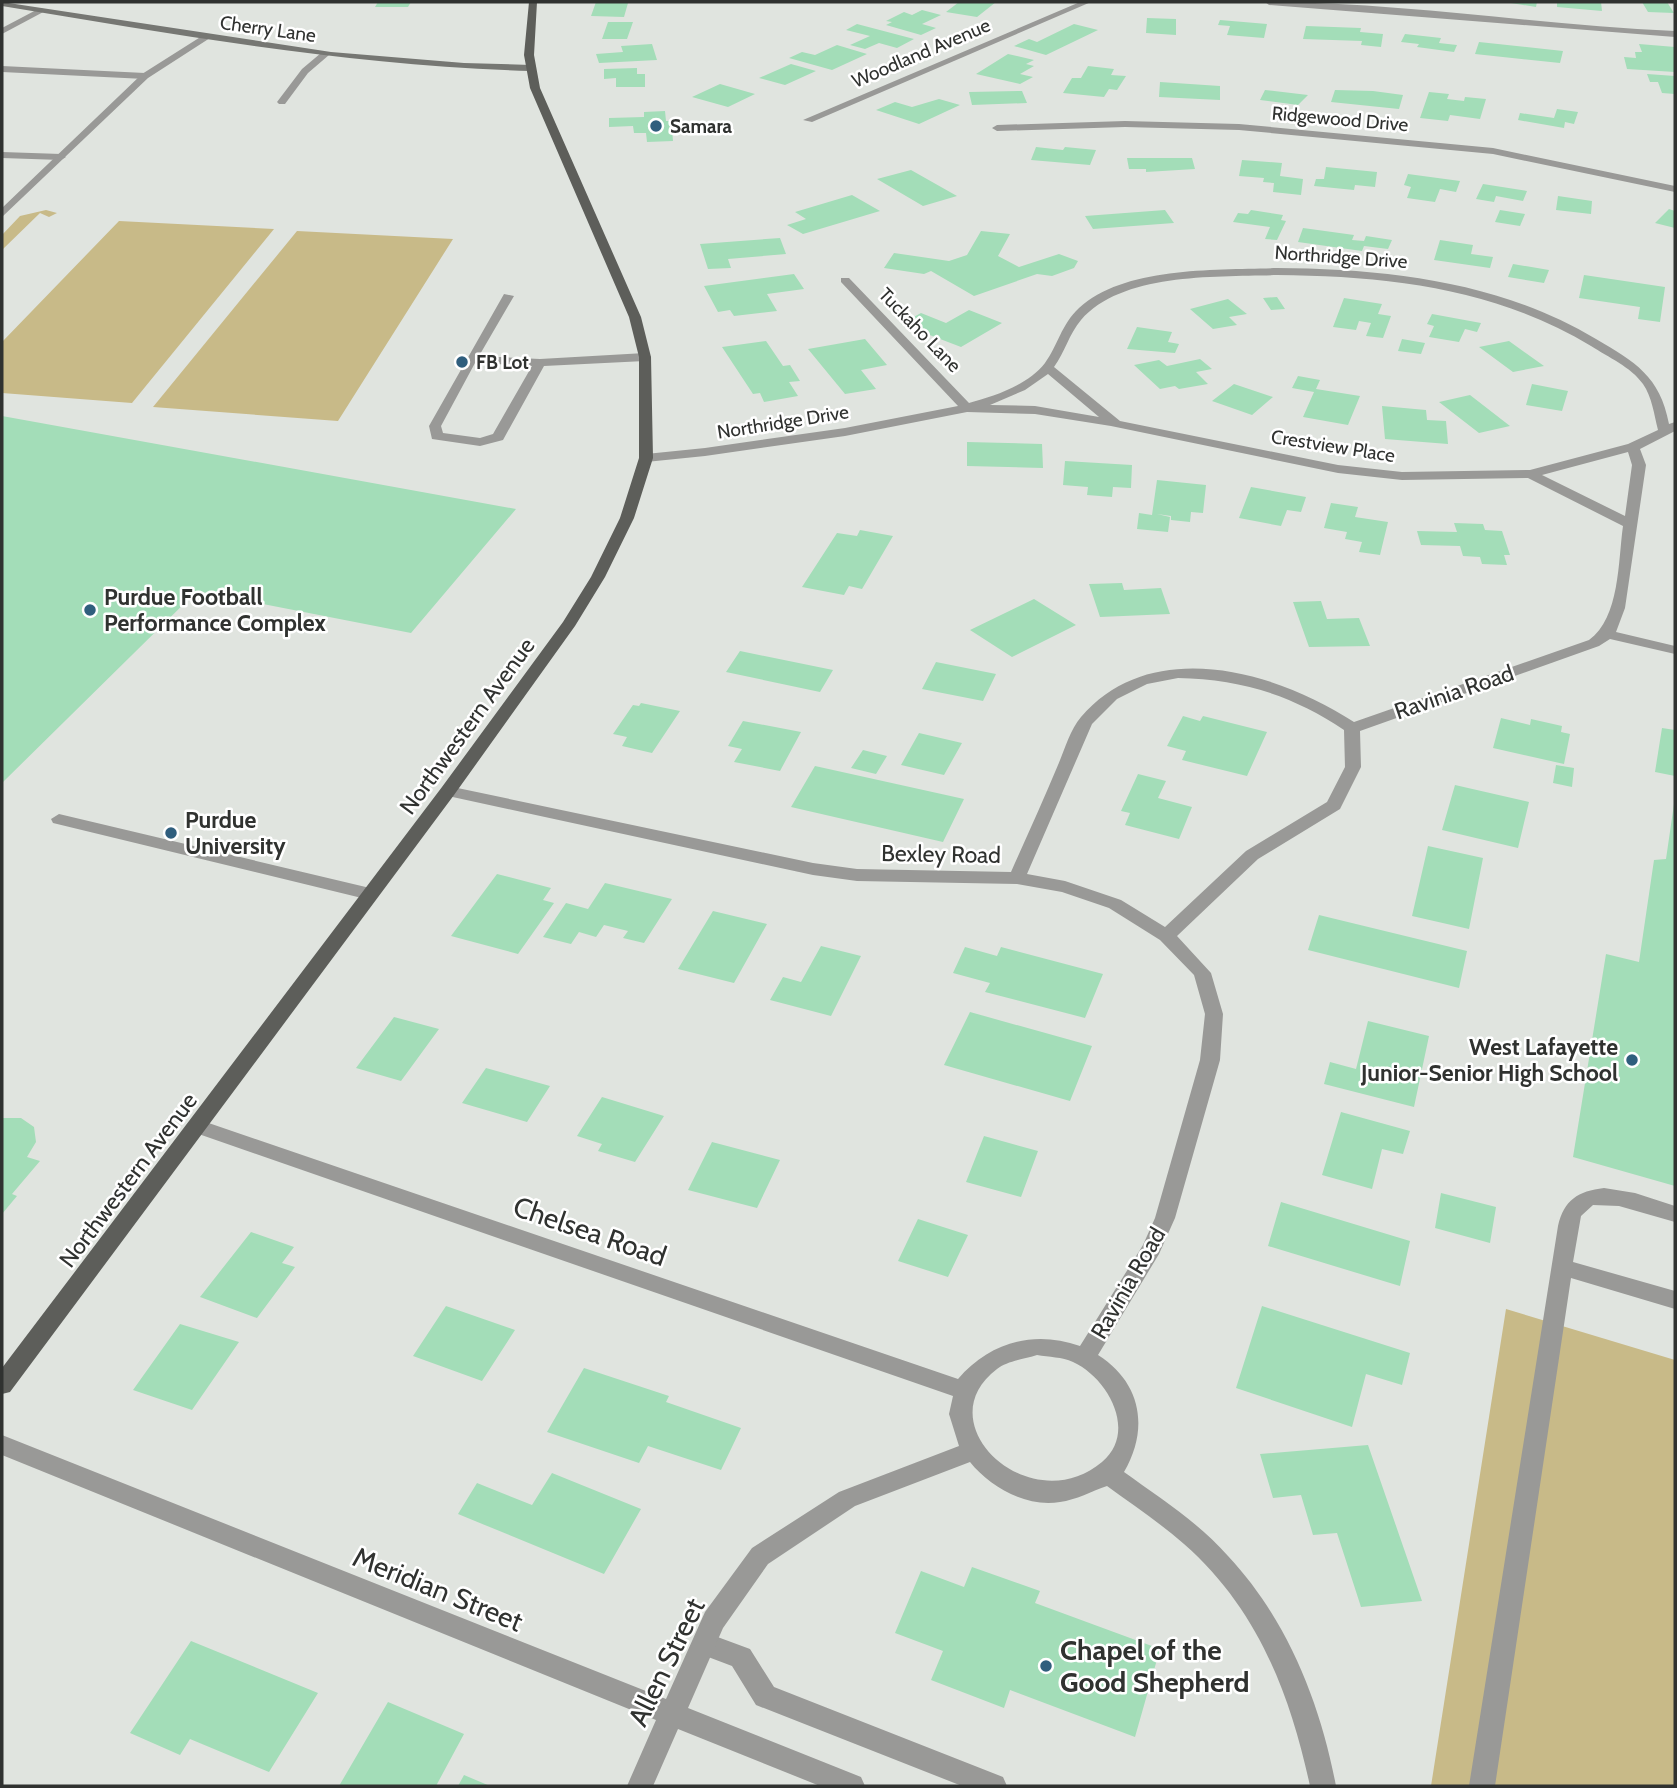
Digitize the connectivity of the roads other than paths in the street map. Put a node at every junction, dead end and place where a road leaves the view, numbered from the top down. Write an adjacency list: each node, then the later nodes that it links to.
1 (533, 2): 10 (main road, Northwestern Avenue)
2 (1087, 2): 14 (street, Woodland Avenue)
3 (1269, 2): 7 (street)
4 (2, 3): 5 (street, Cherry Lane)
5 (43, 10): 6 (street); 8 (street, Cherry Lane)
6 (2, 31)
7 (1675, 34)
8 (205, 38): 9 (street, Cherry Lane); 12 (street)
9 (324, 55): 10 (street, Cherry Lane); 13 (street)
10 (531, 68): 22 (main road, Northwestern Avenue)
11 (2, 69): 12 (street)
12 (145, 76): 17 (street)
13 (282, 102)
14 (808, 120)
15 (997, 128): 18 (street, Ridgewood Drive)
16 (2, 155): 17 (street)
17 (61, 157): 19 (street)
18 (1675, 189)
19 (2, 214)
20 (845, 279): 26 (street, Tuckaho Lane)
21 (508, 296): 23 (street)
22 (645, 357): 24 (street); 30 (main road, Northwestern Avenue)
23 (471, 359): 24 (street); 24 (street)
24 (540, 363)
25 (1048, 368): 26 (street, Northridge Drive); 27 (street, Crestview Place); 28 (street, Northridge Drive)
26 (967, 408): 27 (street, Northridge Drive); 30 (street, Northridge Drive)
27 (1116, 424): 31 (street, Crestview Place)
28 (1670, 428): 29 (street)
29 (1633, 447): 31 (street, Crestview Place); 32 (street)
30 (646, 458): 36 (main road, Northwestern Avenue)
31 (1530, 474): 32 (street)
32 (1630, 524): 33 (street)
33 (1607, 634): 34 (street); 35 (street, Ravinia Road)
34 (1675, 650)
35 (1352, 728): 38 (street, Bexley Road); 40 (street)
36 (448, 791): 38 (street, Bexley Road); 39 (main road, Northwestern Avenue)
37 (59, 819): 39 (street)
38 (1017, 878): 40 (street, Ravinia Road)
39 (370, 894): 41 (main road, Northwestern Avenue)
40 (1166, 936): 45 (street, Ravinia Road)
41 (197, 1126): 46 (main road, Northwestern Avenue); 47 (street, Chelsea Road)
42 (1675, 1214): 43 (street)
43 (1562, 1266): 44 (street); 57 (street)
44 (1675, 1300)
45 (1085, 1357): 47 (street); 50 (street)
46 (2, 1385)
47 (964, 1390): 49 (street)
48 (2, 1445): 52 (street, Meridian Street)
49 (972, 1451): 50 (street); 51 (street, Allen Street)
50 (1107, 1473): 56 (street)
51 (704, 1644): 52 (street, Allen Street); 55 (street)
52 (672, 1715): 53 (street, Allen Street); 54 (street, Meridian Street)
53 (640, 1786)
54 (852, 1786)
55 (994, 1786)
56 (1322, 1786)
57 (1482, 1786)

